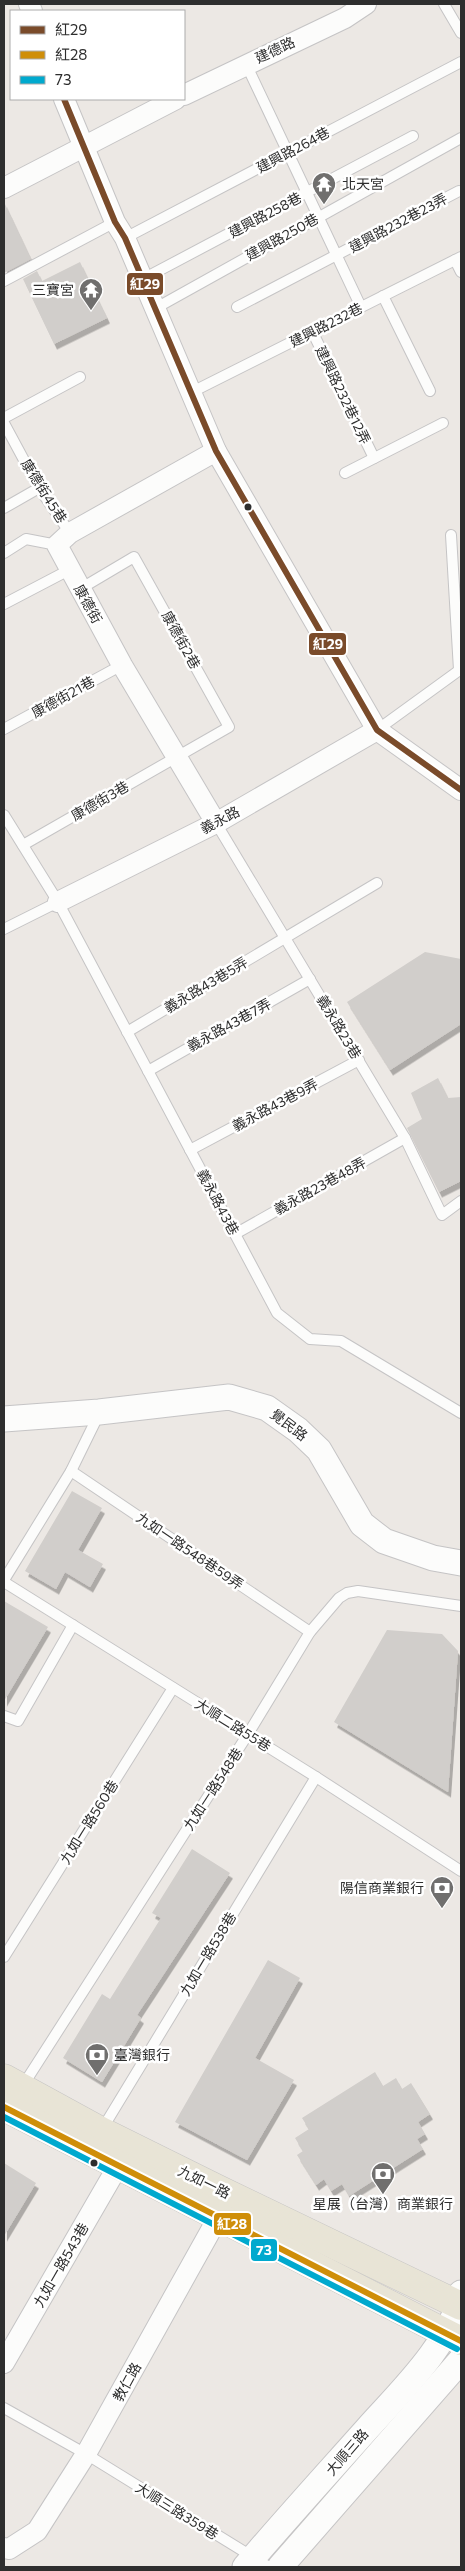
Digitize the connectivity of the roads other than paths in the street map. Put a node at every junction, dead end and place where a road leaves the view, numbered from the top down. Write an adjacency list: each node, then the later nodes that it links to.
1 (366, 4): 3 (street, 建德路)
2 (444, 4): 4 (lane)
3 (341, 11): 6 (street, 建德路)
4 (461, 34)
5 (461, 62): 13 (lane, 建興路264巷)
6 (246, 64): 7 (street, 建德路); 13 (lane, 建興路232巷23弄)
7 (185, 94)
8 (64, 100): 12 (street)
9 (174, 100): 12 (street)
10 (413, 136): 16 (lane, 建興路258巷)
11 (461, 138): 17 (lane, 建興路250巷)
12 (82, 146): 14 (street); 18 (street)
13 (288, 153): 16 (lane, 建興路232巷23弄); 18 (lane, 建興路264巷)
14 (4, 188)
15 (459, 191): 19 (lane, 建興路232巷23弄)
16 (306, 194): 17 (lane, 建興路232巷23弄); 22 (lane, 建興路258巷)
17 (318, 217): 19 (lane, 建興路232巷23弄); 27 (lane, 建興路250巷)
18 (120, 230): 22 (street); 23 (lane, 建興路264巷)
19 (336, 255): 25 (lane, 建興路232巷23弄); 26 (lane, 建興路232巷23弄)
20 (458, 258): 21 (lane); 24 (lane, 建興路232巷)
21 (461, 272)
22 (143, 279): 27 (street)
23 (4, 281)
24 (383, 296): 26 (lane, 建興路232巷); 30 (lane)
25 (236, 307)
26 (361, 307): 28 (lane, 建興路232巷)
27 (156, 308): 31 (street)
28 (312, 332): 31 (lane, 建興路232巷); 36 (lane, 建興路232巷12弄)
29 (80, 377): 32 (lane)
30 (430, 391)
31 (190, 393): 35 (street)
32 (4, 418)
33 (4, 423): 38 (lane, 康德街45巷)
34 (442, 423): 36 (lane)
35 (216, 451): 41 (street); 49 (street)
36 (374, 458): 37 (lane)
37 (345, 473)
38 (39, 488): 39 (lane); 41 (lane, 康德街45巷)
39 (4, 508)
40 (451, 535): 47 (lane)
41 (63, 539): 42 (lane); 43 (street, 康德街)
42 (4, 553)
43 (69, 570): 44 (street, 康德街); 45 (lane)
44 (80, 589): 46 (street, 康德街); 50 (lane, 康德街2巷)
45 (4, 604)
46 (122, 665): 48 (lane, 康德街21巷); 50 (street, 康德街)
47 (460, 669): 49 (lane)
48 (4, 730)
49 (377, 730): 51 (street); 53 (street, 義永路)
50 (177, 756): 53 (street, 康德街); 54 (lane, 康德街3巷)
51 (461, 790)
52 (5, 819): 54 (lane, 義永路43巷)
53 (216, 823): 56 (street, 義永路); 58 (lane, 義永路23巷)
54 (23, 845): 56 (lane, 義永路43巷)
55 (377, 883): 58 (lane, 義永路43巷5弄)
56 (58, 902): 57 (lane); 60 (lane, 義永路43巷)
57 (4, 929)
58 (286, 938): 59 (lane, 義永路23巷); 60 (lane, 義永路43巷5弄)
59 (310, 979): 61 (lane, 義永路23巷); 62 (lane, 義永路43巷7弄)
60 (127, 1032): 62 (lane, 義永路43巷)
61 (359, 1060): 63 (lane, 義永路23巷); 64 (lane, 義永路43巷9弄)
62 (148, 1071): 64 (lane, 義永路43巷)
63 (405, 1138): 65 (lane, 義永路23巷); 66 (lane, 義永路23巷48弄)
64 (190, 1150): 66 (lane, 義永路43巷)
65 (461, 1200)
66 (234, 1234): 68 (lane, 義永路43巷)
67 (99, 1412): 69 (street, 覺民路); 70 (lane); 71 (street, 覺民路)
68 (461, 1413)
69 (4, 1419)
70 (71, 1471): 72 (lane); 75 (lane, 九如一路548巷59弄)
71 (461, 1563)
72 (4, 1581): 74 (lane, 大順二路55巷)
73 (461, 1606): 75 (lane, 九如一路548巷)
74 (73, 1625): 76 (lane, 大順二路55巷); 77 (lane)
75 (310, 1632): 78 (lane, 九如一路548巷)
76 (174, 1688): 78 (lane, 大順二路55巷); 81 (lane, 九如一路560巷)
77 (4, 1716)
78 (248, 1734): 79 (lane, 大順二路55巷); 82 (lane, 九如一路548巷)
79 (316, 1777): 80 (lane, 大順二路55巷); 83 (lane, 九如一路538巷)
80 (461, 1871)
81 (4, 1957)
82 (8, 2099): 83 (main road, 九如一路); 84 (main road, 九如一路)
83 (101, 2131): 85 (main road, 九如一路)
84 (118, 2166): 85 (main road, 九如一路); 89 (street, 九如一路543巷)
85 (225, 2206): 86 (main road, 九如一路); 87 (main road, 九如一路); 91 (street, 教仁路)
86 (461, 2301): 87 (street, 大順三路)
87 (454, 2337): 93 (street, 大順三路)
88 (461, 2360): 94 (street, 大順三路)
89 (4, 2363)
90 (4, 2408): 91 (lane, 大順三路359巷)
91 (86, 2454): 92 (street, 教仁路); 93 (lane, 大順三路359巷)
92 (4, 2548)
93 (256, 2564)
94 (280, 2567)

